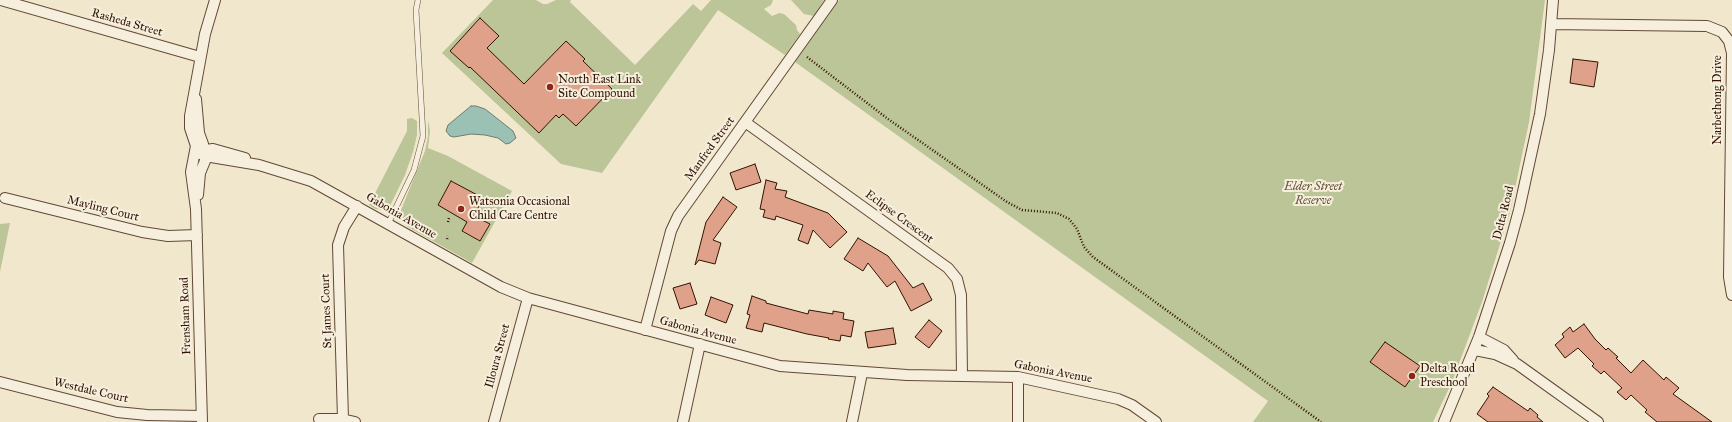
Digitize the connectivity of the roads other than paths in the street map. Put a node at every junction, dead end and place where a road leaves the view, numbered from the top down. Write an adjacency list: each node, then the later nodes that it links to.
1 (1, 0): 7 (street, Rasheda Street)
2 (215, 0): 7 (street, Frensham Road)
3 (418, 0): 12 (lane)
4 (832, 0): 8 (street, Manfred Street)
5 (1554, 0): 6 (street, Delta Road)
6 (1551, 24): 14 (street, Narbethong Drive); 17 (street, Delta Road)
7 (200, 57): 9 (street, Frensham Road)
8 (745, 122): 16 (street, Manfred Street); 22 (street, Eclipse Crescent)
9 (202, 153): 11 (street, Gabonia Avenue); 13 (street, Frensham Road)
10 (4, 198): 13 (street, Mayling Court)
11 (357, 206): 12 (street, Gabonia Avenue); 27 (street, St James Court)
12 (388, 224): 15 (street, Gabonia Avenue)
13 (197, 235): 25 (street, Frensham Road)
14 (1732, 295)
15 (528, 298): 16 (street, Gabonia Avenue); 29 (street, Illoura Street)
16 (645, 330): 18 (street, Gabonia Avenue)
17 (1479, 337): 19 (street, Delta Road); 20 (street)
18 (700, 344): 21 (street, Gabonia Avenue); 30 (street)
19 (1475, 350): 20 (street); 34 (street, Delta Road)
20 (1517, 364): 35 (street)
21 (862, 373): 22 (street, Gabonia Avenue); 31 (street)
22 (962, 376): 23 (street, Gabonia Avenue)
23 (1018, 377): 32 (street); 33 (street, Gabonia Avenue)
24 (0, 382): 25 (street, Westdale Court)
25 (202, 419)
26 (319, 419): 27 (street)
27 (343, 419): 28 (street)
28 (355, 422)
29 (494, 422)
30 (683, 422)
31 (852, 422)
32 (1018, 422)
33 (1156, 422)
34 (1444, 422)
35 (1598, 422)

